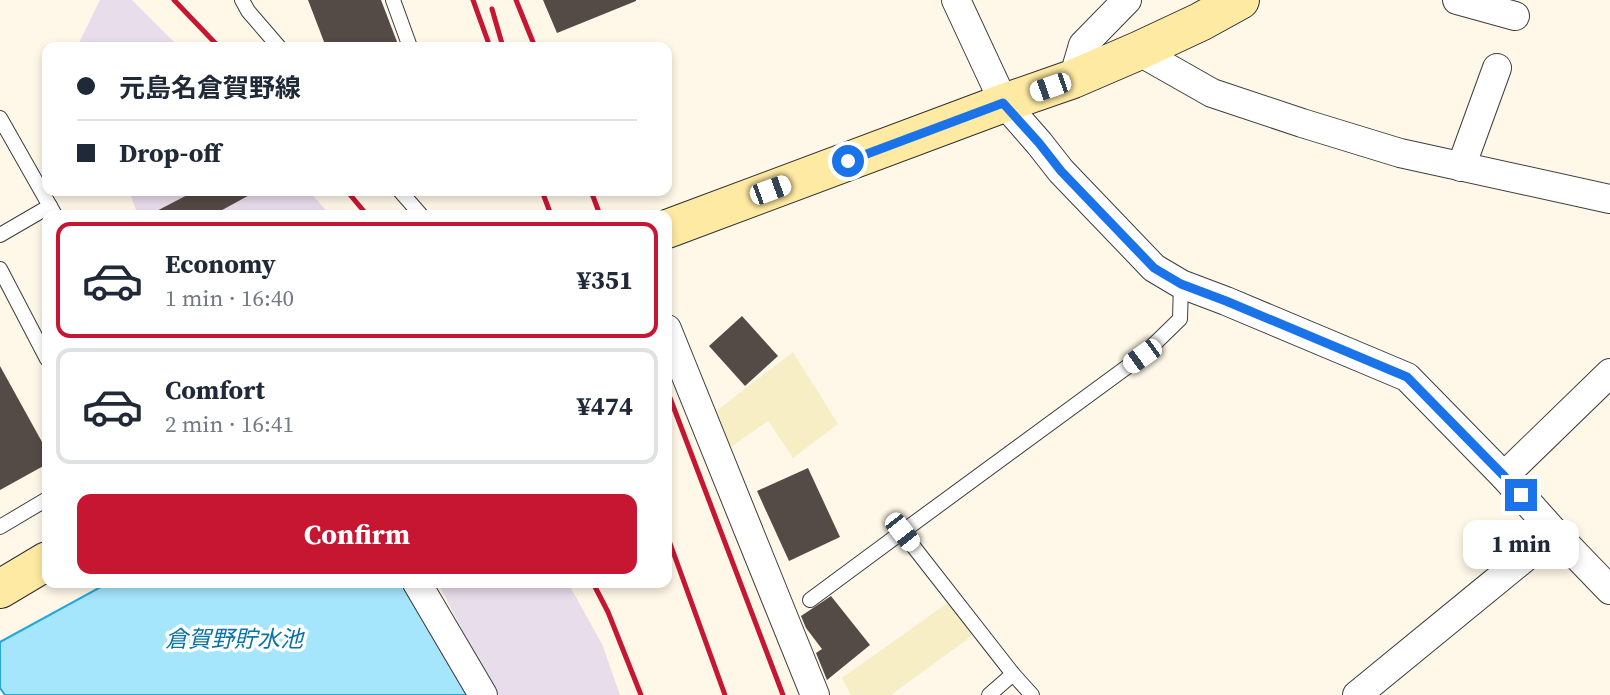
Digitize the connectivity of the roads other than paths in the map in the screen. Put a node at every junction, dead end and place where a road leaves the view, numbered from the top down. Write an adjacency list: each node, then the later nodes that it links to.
1 (242, 0): 8 (lane)
2 (393, 0): 9 (lane)
3 (957, 0): 13 (street)
4 (1126, 0): 12 (street)
5 (1240, 0): 10 (main road)
6 (1457, 0): 7 (street)
7 (1515, 16)
8 (275, 42)
9 (408, 42)
10 (1138, 51): 12 (main road); 15 (street)
11 (1497, 68): 15 (street)
12 (1073, 79): 13 (main road)
13 (1003, 103): 21 (main road); 24 (street)
14 (0, 118): 16 (lane)
15 (1461, 167): 18 (street)
16 (42, 193)
17 (404, 196): 19 (lane)
18 (1610, 199)
19 (417, 210)
20 (42, 216): 22 (lane)
21 (672, 227)
22 (0, 235)
23 (0, 269): 26 (lane)
24 (1181, 284): 28 (street); 31 (lane)
25 (672, 341): 40 (street)
26 (42, 349)
27 (1610, 373): 28 (street)
28 (1504, 476): 32 (street)
29 (42, 502): 30 (lane)
30 (0, 527)
31 (902, 532): 37 (lane); 38 (lane)
32 (1555, 533): 36 (street); 43 (street)
33 (42, 564): 35 (main road)
34 (420, 588): 39 (street)
35 (0, 589)
36 (1610, 590)
37 (810, 600)
38 (1013, 674): 41 (lane); 42 (lane)
39 (483, 695)
40 (815, 695)
41 (989, 695)
42 (1032, 695)
43 (1357, 695)

